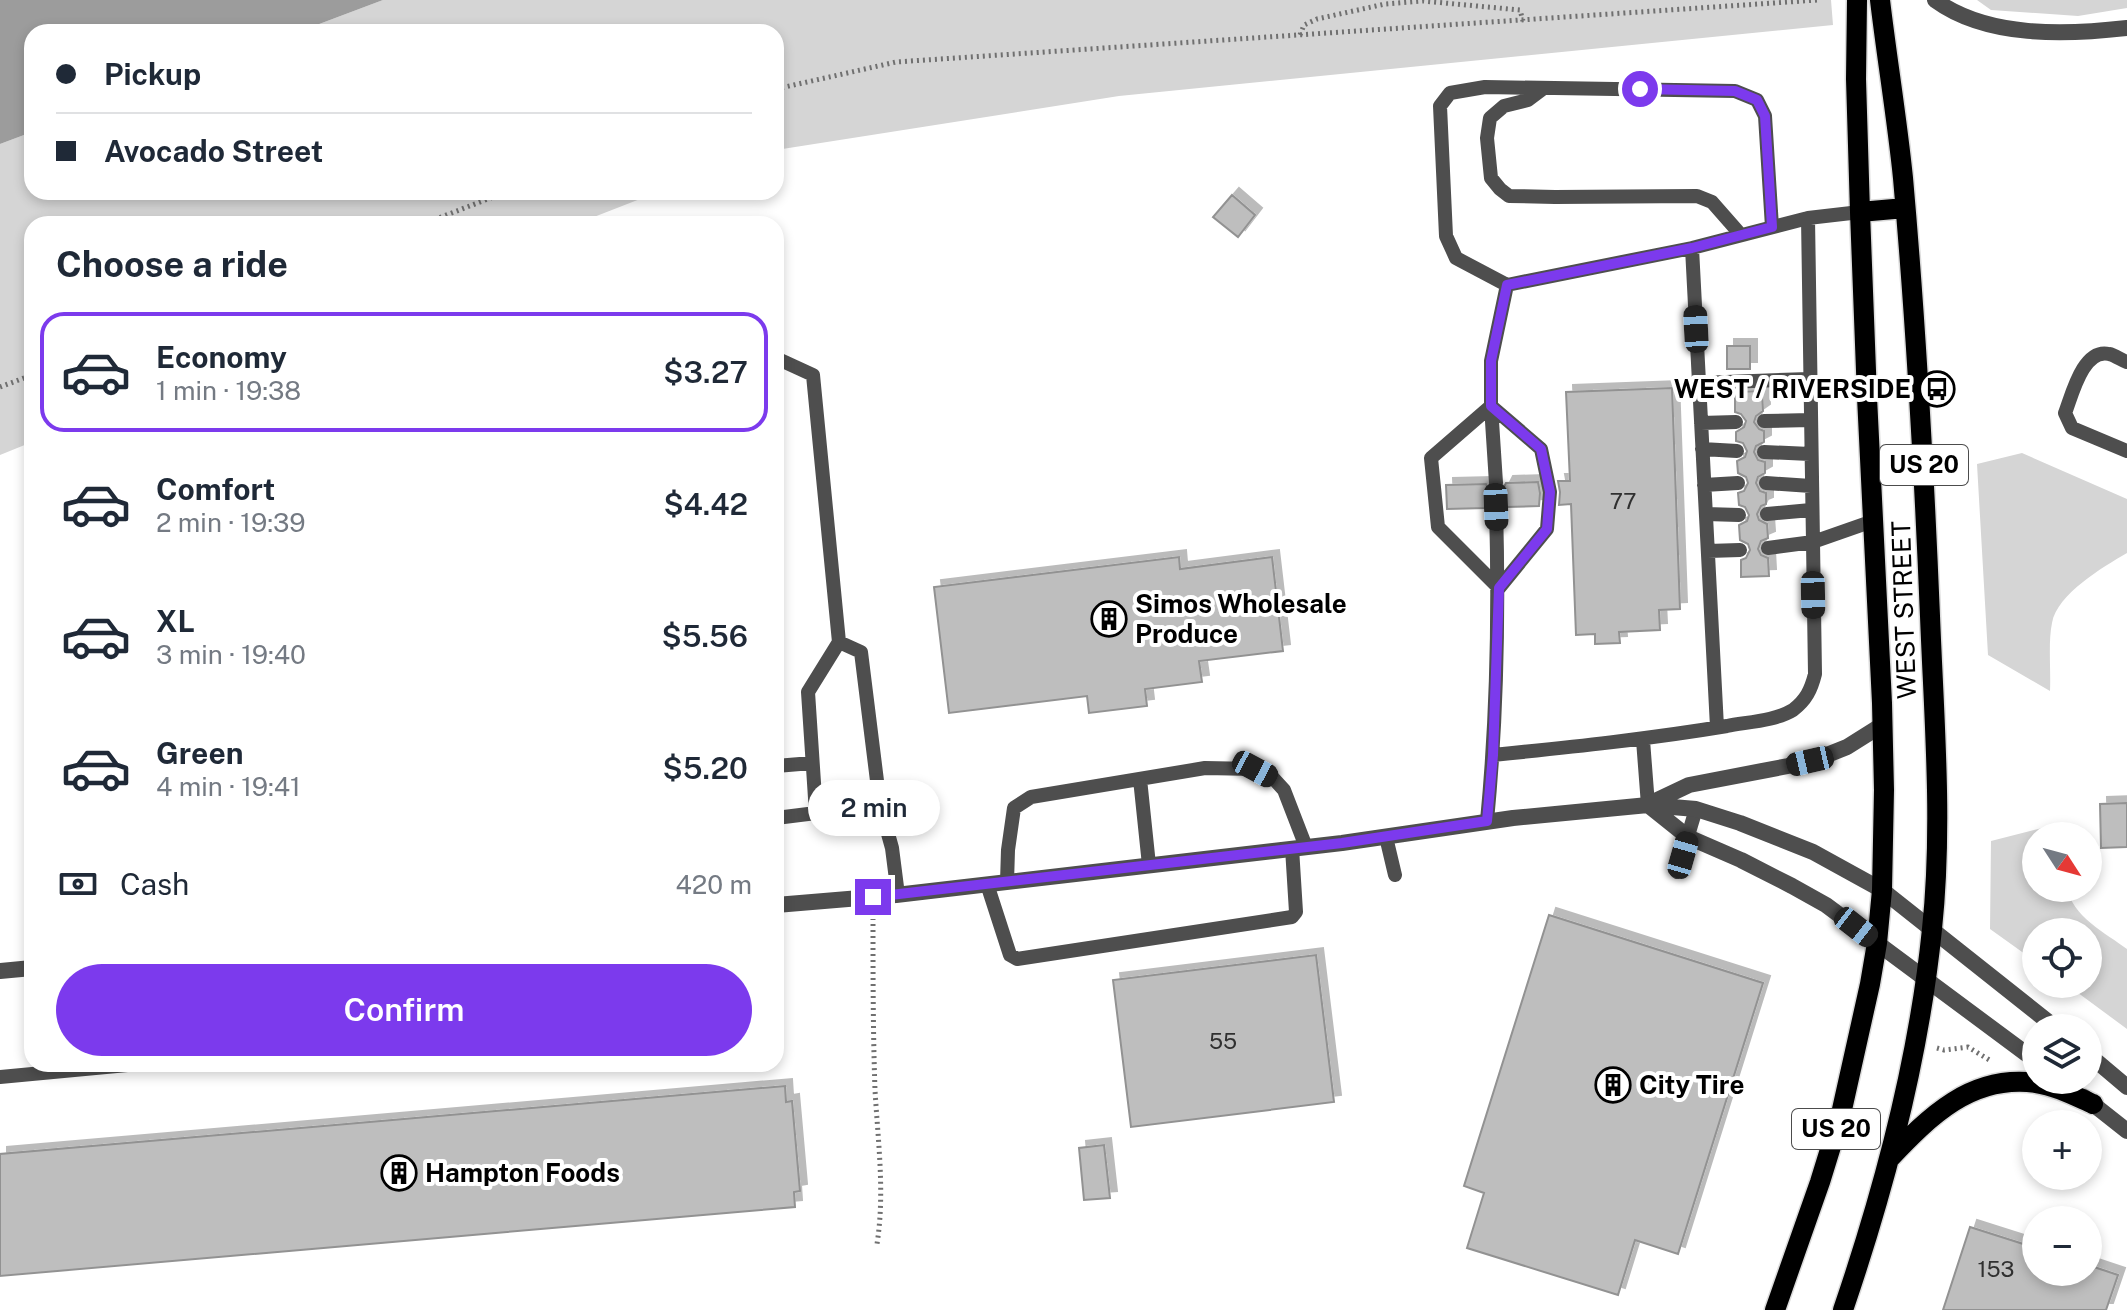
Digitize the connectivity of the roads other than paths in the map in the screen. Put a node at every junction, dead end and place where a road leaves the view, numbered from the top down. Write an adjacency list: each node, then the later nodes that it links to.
1 (1857, 0): 7 (main road, WEST STREET / US 20)
2 (1880, 0): 6 (main road, WEST STREET / US 20)
3 (1935, 0): 4 (street)
4 (2127, 28)
5 (1544, 88): 9 (lane); 10 (lane); 12 (lane)
6 (1905, 208): 7 (main road); 68 (main road, WEST STREET / US 20)
7 (1860, 212): 8 (lane); 37 (main road, WEST STREET / US 20)
8 (1808, 218): 9 (lane); 15 (lane)
9 (1772, 227): 10 (lane)
10 (1741, 235): 11 (lane)
11 (1692, 248): 12 (lane); 16 (lane)
12 (1507, 285): 17 (lane)
13 (784, 362): 43 (lane)
14 (2127, 362): 24 (lane)
15 (1809, 379): 16 (lane); 18 (lane)
16 (1699, 383): 21 (lane)
17 (1491, 406): 27 (lane); 42 (lane); 42 (lane)
18 (1810, 420): 19 (lane); 26 (lane)
19 (1764, 421)
20 (1736, 422): 21 (lane)
21 (1701, 423): 22 (lane)
22 (1702, 449): 23 (lane); 30 (lane)
23 (1737, 451)
24 (2127, 451)
25 (1764, 452): 26 (lane)
26 (1810, 454): 31 (lane)
27 (1496, 483)
28 (1738, 483): 30 (lane)
29 (1766, 483): 31 (lane)
30 (1704, 485): 34 (lane)
31 (1811, 486): 33 (lane)
32 (1496, 507): 42 (lane)
33 (1811, 510): 35 (lane); 38 (lane)
34 (1706, 514): 36 (lane); 41 (lane)
35 (1767, 514)
36 (1739, 515)
37 (1873, 521): 38 (lane); 44 (main road, WEST STREET / US 20)
38 (1813, 542): 39 (lane); 45 (lane)
39 (1768, 548)
40 (1740, 550): 41 (lane)
41 (1708, 551): 45 (lane)
42 (1499, 588): 47 (lane)
43 (839, 642): 48 (lane); 51 (lane)
44 (1882, 725): 52 (street); 65 (main road, WEST STREET / US 20)
45 (1717, 727): 46 (lane)
46 (1643, 740): 47 (lane); 52 (lane)
47 (1493, 755): 56 (lane)
48 (812, 763): 49 (lane); 54 (lane)
49 (784, 765)
50 (1140, 779): 59 (lane); 60 (lane); 63 (lane)
51 (880, 805): 54 (lane); 66 (lane)
52 (1648, 805): 53 (street); 56 (street); 58 (street)
53 (1696, 809): 58 (lane); 65 (street)
54 (816, 813): 55 (lane)
55 (784, 817)
56 (1487, 821): 57 (street)
57 (1386, 837): 59 (street); 62 (lane)
58 (1688, 837): 61 (lane); 69 (street)
59 (1299, 847): 60 (street); 64 (lane)
60 (1149, 865): 63 (street)
61 (1677, 872)
62 (1395, 875)
63 (1007, 882): 64 (street)
64 (987, 884): 66 (street)
65 (1882, 890): 68 (street); 69 (main road, US 20)
66 (898, 895): 67 (street)
67 (784, 904)
68 (1932, 931): 72 (main road, US 20); 73 (street)
69 (1877, 943): 72 (street); 83 (main road, US 20)
70 (24, 969): 71 (street)
71 (0, 971)
72 (1925, 980): 74 (street); 82 (main road, US 20)
73 (2038, 1014)
74 (2022, 1051)
75 (2102, 1066): 78 (street)
76 (53, 1072): 77 (lane)
77 (0, 1077)
78 (2127, 1087)
79 (2080, 1094): 80 (street)
80 (2093, 1104): 81 (street); 82 (main road)
81 (2127, 1131)
82 (1889, 1159): 84 (main road, US 20)
83 (1775, 1310)
84 (1843, 1310)

